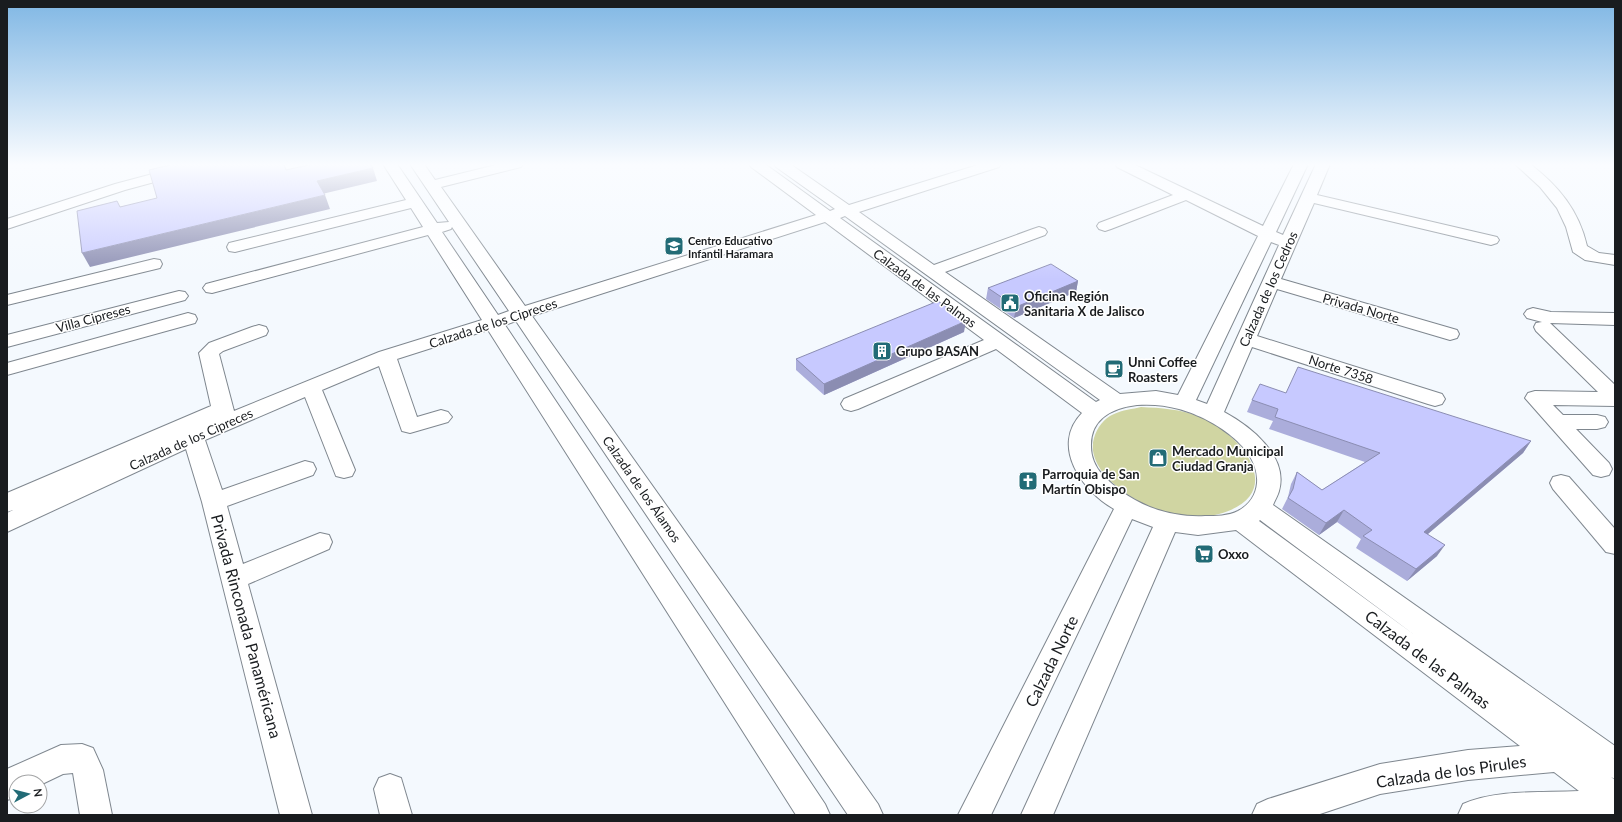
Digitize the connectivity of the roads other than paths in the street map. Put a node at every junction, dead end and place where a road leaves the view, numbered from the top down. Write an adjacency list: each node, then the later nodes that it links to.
1 (53, 202): 18 (street)
2 (72, 202): 20 (street)
3 (414, 202): 27 (street)
4 (415, 202): 22 (street)
5 (444, 202): 19 (street, Calzada de los Álamos)
6 (820, 202): 17 (street, Calzada de las Palmas)
7 (824, 202): 17 (street, Calzada de las Palmas)
8 (850, 202): 17 (street, Calzada de los Cipreces)
9 (855, 202): 17 (street, Calzada de los Cipreces)
10 (1167, 202): 21 (street)
11 (1204, 202): 23 (street)
12 (1214, 202): 23 (street)
13 (1282, 202): 23 (street, Calzada de los Cedros)
14 (1306, 202): 25 (street, Calzada de los Cedros)
15 (1313, 202): 26 (street)
16 (1561, 202): 28 (street)
17 (831, 209): 30 (street, Calzada de las Palmas); 35 (street, Calzada de los Cipreces); 43 (street, Calzada de las Palmas)
18 (7, 215)
19 (459, 223): 22 (street); 35 (street, Calzada de los Álamos)
20 (7, 224)
21 (1105, 226)
22 (433, 229): 32 (street); 36 (street)
23 (1269, 229): 25 (street); 52 (street, Calzada de los Cedros)
24 (1038, 232): 30 (street)
25 (1290, 239): 31 (street, Calzada de los Cedros)
26 (1491, 240)
27 (235, 246)
28 (1615, 260)
29 (154, 264): 34 (street)
30 (933, 271): 50 (street, Calzada de las Palmas)
31 (1271, 282): 40 (street, Privada Norte); 41 (street, Calzada de los Cedros)
32 (212, 288)
33 (179, 296): 42 (street, Villa Cipreses)
34 (7, 300)
35 (518, 308): 36 (street, Calzada de los Cipreces); 66 (street, Calzada de los Álamos)
36 (490, 317): 44 (street, Calzada de los Cipreces); 55 (street, Calzada de los Cipreces); 70 (street)
37 (188, 319): 45 (street)
38 (1615, 319): 48 (street)
39 (259, 331): 55 (street)
40 (1450, 334)
41 (1247, 338): 49 (street, Norte 7358); 54 (street, Calzada de los Cedros)
42 (7, 341)
43 (997, 341): 51 (street); 53 (street, Calzada de las Palmas)
44 (386, 356): 46 (street, Calzada de los Cipreces); 56 (street)
45 (7, 369)
46 (311, 386): 55 (street, Calzada de los Cipreces); 61 (street)
47 (1573, 398): 48 (street); 57 (street); 57 (street)
48 (1615, 398)
49 (1435, 399)
50 (1117, 402): 52 (street); 53 (street)
51 (851, 404)
52 (1184, 404): 54 (street)
53 (1095, 412): 65 (street)
54 (1214, 414): 67 (street)
55 (224, 416): 58 (street, Calzada de los Cipreces); 64 (street, Calzada de los Cipreces)
56 (441, 417)
57 (1557, 422): 60 (street)
58 (193, 437): 63 (street, Privada Rinconada Panaméricana); 69 (street, Calzada de los Cipreces)
59 (304, 469): 63 (street)
60 (1600, 469)
61 (344, 470)
62 (1561, 483): 72 (street)
63 (214, 502): 73 (street, Privada Rinconada Panaméricana)
64 (7, 503)
65 (1127, 506): 68 (street); 83 (street, Calzada Norte)
66 (658, 512): 70 (street); 82 (street, Calzada de los Álamos)
67 (1250, 514): 68 (street); 74 (street, Calzada de las Palmas); 75 (street, Calzada de las Palmas)
68 (1167, 522): 84 (street)
69 (7, 523)
70 (628, 528): 81 (street)
71 (320, 542): 73 (street)
72 (1615, 545)
73 (234, 579): 80 (street, Privada Rinconada Panaméricana)
74 (1558, 757): 75 (street, Calzada de los Pirules); 77 (street, Calzada de las Palmas); 85 (street, Calzada de los Pirules)
75 (1612, 760)
76 (7, 784): 79 (street)
77 (1615, 799)
78 (1615, 805): 86 (street)
79 (96, 815)
80 (296, 815)
81 (814, 815)
82 (867, 815)
83 (974, 815)
84 (1037, 815)
85 (1268, 815)
86 (1474, 815)

